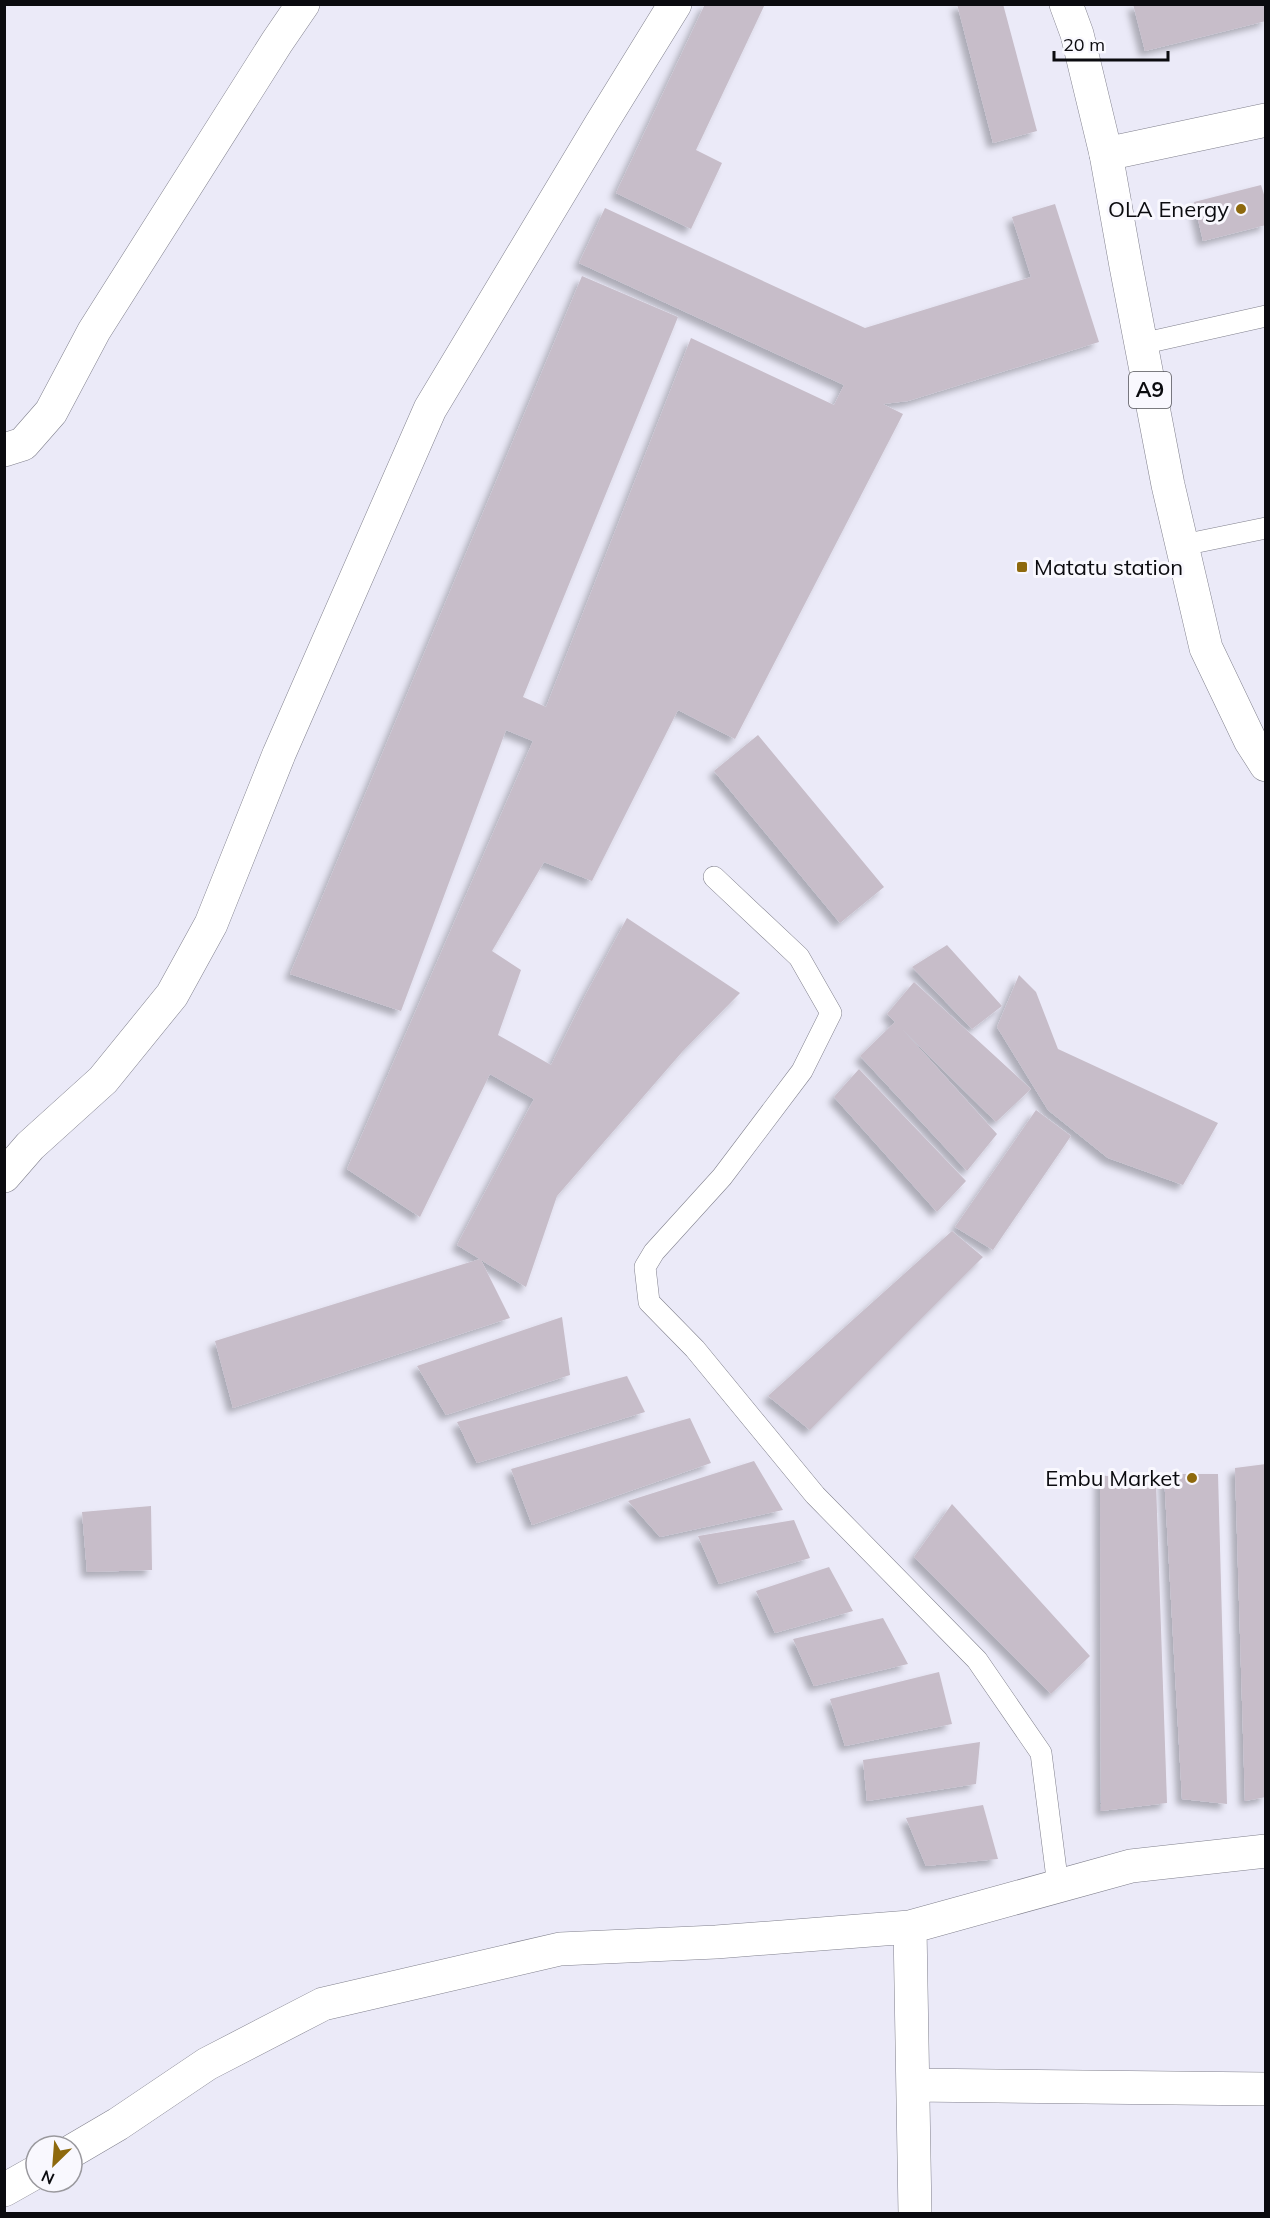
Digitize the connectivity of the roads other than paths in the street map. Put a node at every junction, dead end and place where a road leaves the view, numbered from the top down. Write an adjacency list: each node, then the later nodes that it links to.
1 (303, 4): 8 (main road)
2 (675, 4): 13 (main road)
3 (1066, 4): 5 (main road, A9)
4 (1266, 120): 5 (main road)
5 (1106, 154): 7 (main road, A9)
6 (1266, 316): 7 (lane)
7 (1141, 344): 10 (main road, A9)
8 (4, 450)
9 (1266, 528): 10 (lane)
10 (1183, 545): 11 (main road, A9)
11 (1260, 747)
12 (714, 877): 15 (lane)
13 (4, 1176)
14 (1266, 1851): 15 (main road)
15 (1058, 1886): 16 (main road)
16 (910, 1927): 17 (main road); 19 (main road)
17 (913, 2085): 18 (main road); 22 (main road)
18 (1266, 2089)
19 (84, 2144)
20 (24, 2179): 21 (main road)
21 (4, 2190)
22 (915, 2214)

